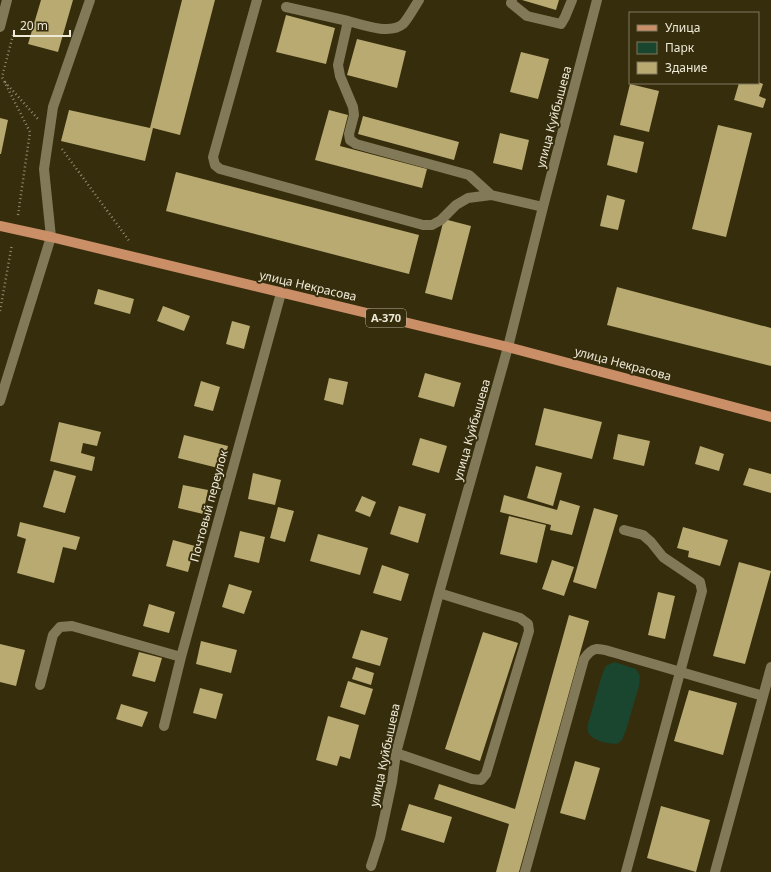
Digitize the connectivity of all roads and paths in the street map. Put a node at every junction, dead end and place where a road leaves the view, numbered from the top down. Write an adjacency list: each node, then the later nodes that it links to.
1 (7, 0): 10 (street)
2 (90, 0): 13 (street)
3 (257, 0): 14 (street)
4 (419, 0): 9 (street)
5 (512, 0): 6 (street)
6 (572, 0)
7 (597, 0): 15 (street, улица Куйбышева)
8 (286, 7): 9 (street)
9 (348, 21): 14 (street)
10 (0, 27)
11 (14, 31): 12 (path)
12 (2, 77): 13 (path); 16 (path)
13 (50, 132): 18 (street); 20 (path)
14 (491, 195): 15 (street)
15 (544, 207): 23 (street, улица Куйбышева)
16 (18, 217)
17 (0, 226): 18 (main road, улица Некрасова / А-370)
18 (51, 237): 21 (main road, улица Некрасова / А-370); 24 (street)
19 (13, 240): 22 (path)
20 (132, 244)
21 (281, 293): 23 (main road, улица Некрасова / А-370); 28 (street, Почтовый переулок)
22 (0, 311)
23 (508, 347): 25 (main road, улица Некрасова / А-370); 27 (street, улица Куйбышева)
24 (0, 401)
25 (771, 417)
26 (624, 530): 30 (street)
27 (439, 593): 34 (street, улица Куйбышева); 34 (street)
28 (181, 657): 31 (street); 33 (street, Почтовый переулок)
29 (771, 668): 32 (street)
30 (681, 672): 32 (street); 36 (street); 37 (street)
31 (40, 685)
32 (763, 696): 38 (street)
33 (164, 726)
34 (396, 753): 35 (street, улица Куйбышева)
35 (371, 866)
36 (525, 872)
37 (626, 872)
38 (715, 872)

